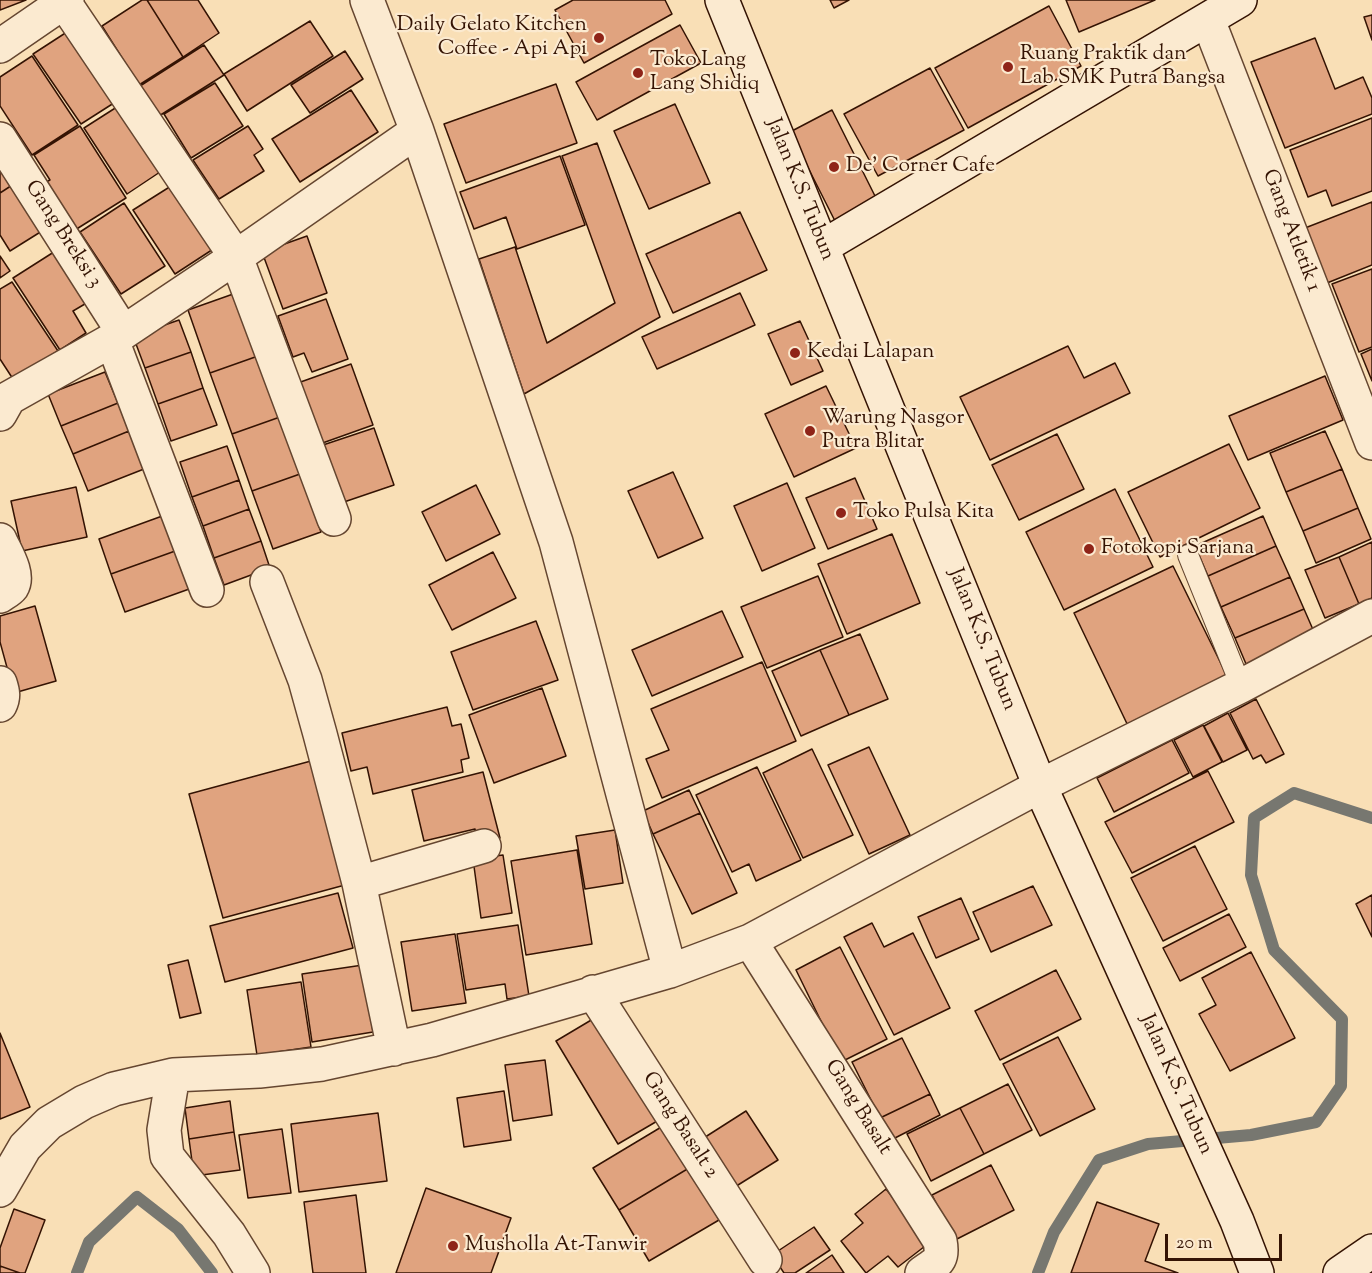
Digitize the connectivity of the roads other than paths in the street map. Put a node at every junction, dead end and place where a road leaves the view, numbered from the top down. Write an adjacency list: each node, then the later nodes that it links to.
1 (367, 0): 7 (street)
2 (722, 0): 9 (street, Jalan K.S. Tubun)
3 (1240, 0): 5 (street)
4 (65, 1): 6 (street); 10 (street)
5 (1208, 20): 9 (street); 13 (street, Gang Atletik 1)
6 (0, 46)
7 (417, 131): 10 (street); 28 (street)
8 (0, 139): 11 (street, Gang Breksi 3)
9 (822, 247): 24 (street, Jalan K.S. Tubun)
10 (236, 257): 11 (street); 14 (street)
11 (118, 336): 12 (street); 18 (street, Gang Breksi 3)
12 (3, 399)
13 (1372, 443)
14 (334, 519)
15 (0, 540): 19 (street)
16 (1188, 555): 22 (lane)
17 (267, 582): 26 (street)
18 (207, 590)
19 (0, 596)
20 (1372, 616): 22 (street)
21 (0, 683): 23 (street)
22 (1241, 686): 24 (street)
23 (0, 705)
24 (1040, 786): 27 (street); 37 (street, Jalan K.S. Tubun)
25 (484, 846): 26 (street)
26 (359, 883): 30 (street)
27 (750, 941): 28 (street); 36 (street, Gang Basalt)
28 (670, 970): 29 (street)
29 (593, 992): 30 (street); 34 (street, Gang Basalt 2)
30 (394, 1049): 31 (street)
31 (173, 1075): 32 (street); 35 (street)
32 (0, 1190)
33 (1372, 1251): 38 (street)
34 (765, 1260)
35 (253, 1273)
36 (922, 1273)
37 (1257, 1273)
38 (1340, 1273)

